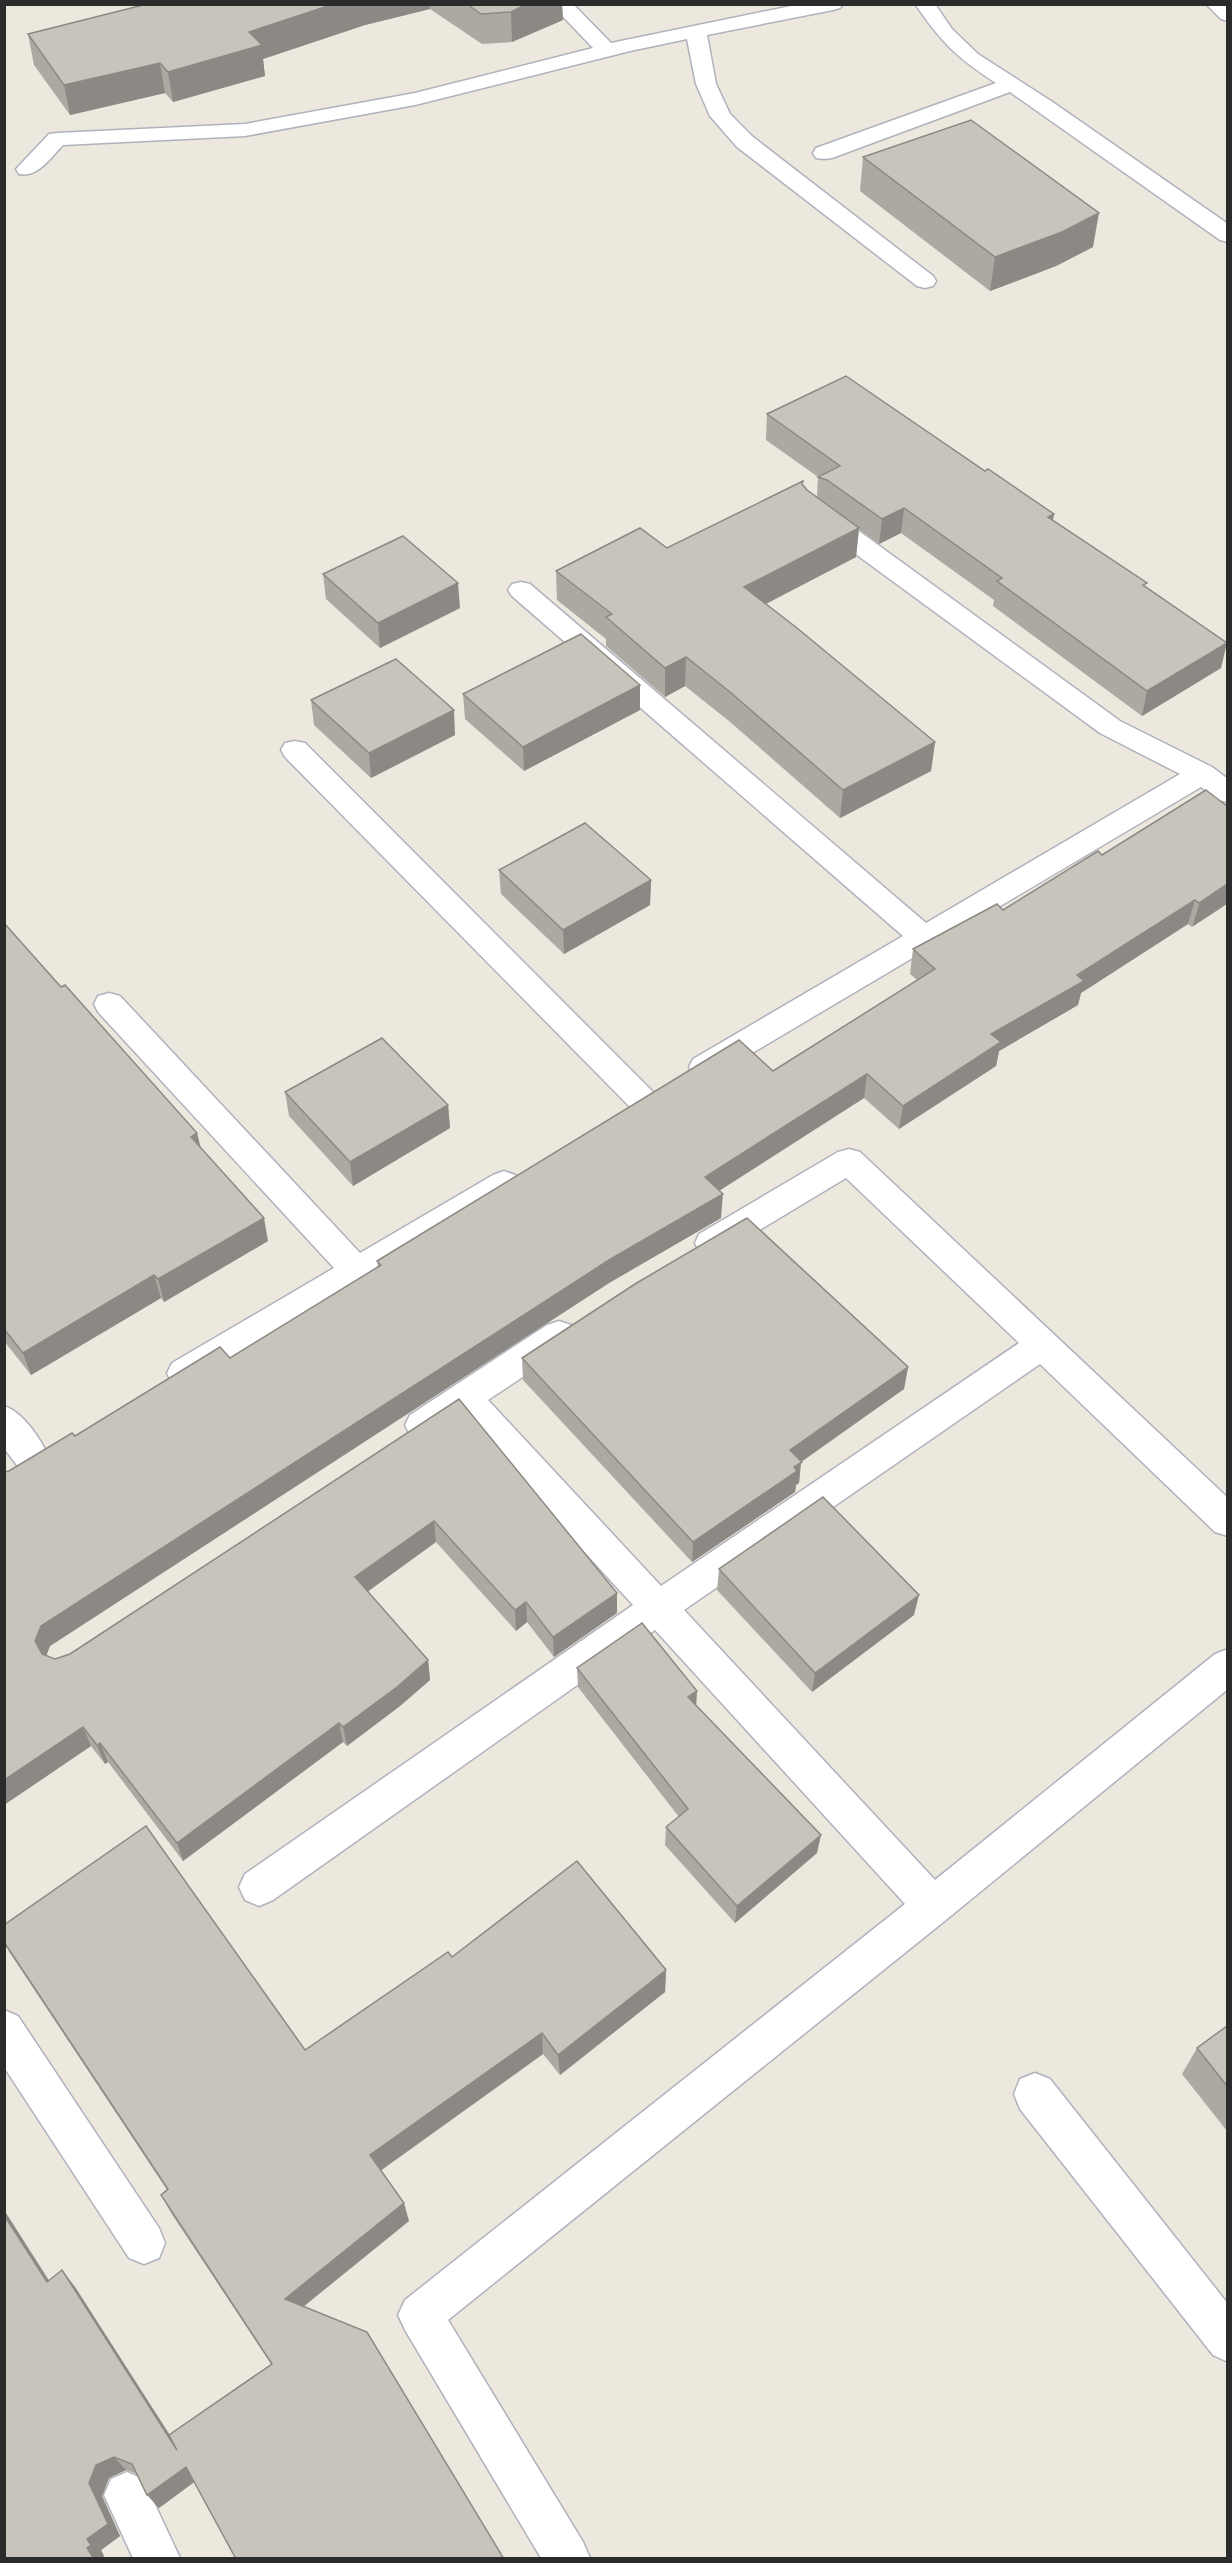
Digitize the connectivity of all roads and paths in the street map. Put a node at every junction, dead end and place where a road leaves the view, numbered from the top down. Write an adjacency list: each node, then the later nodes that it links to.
1 (561, 4): 7 (street)
2 (833, 4): 6 (street)
3 (925, 4): 8 (street)
4 (1216, 4): 5 (street)
5 (1227, 15)
6 (696, 32): 7 (street); 12 (street)
7 (607, 51): 10 (street)
8 (1012, 84): 9 (street); 11 (street)
9 (824, 153)
10 (27, 169)
11 (1227, 235)
12 (926, 281)
13 (815, 512): 16 (street)
14 (521, 590): 18 (street)
15 (296, 750): 18 (street)
16 (1202, 774): 17 (street); 18 (street)
17 (1227, 793)
18 (924, 938)
19 (109, 1004): 22 (street)
20 (531, 1168): 22 (street)
21 (684, 1258): 24 (street)
22 (357, 1271): 25 (street)
23 (582, 1320): 26 (street)
24 (1042, 1345): 30 (street); 31 (street)
25 (155, 1390)
26 (464, 1397): 28 (street); 31 (street)
27 (4, 1420): 29 (street)
28 (394, 1443)
29 (34, 1461)
30 (1227, 1521)
31 (658, 1608): 33 (street); 34 (street)
32 (1227, 1666): 34 (street)
33 (260, 1887)
34 (933, 1906): 41 (street)
35 (4, 2030): 37 (street)
36 (1035, 2094): 38 (street)
37 (144, 2243)
38 (1227, 2340)
39 (127, 2495): 40 (street)
40 (157, 2559)
41 (567, 2559)

